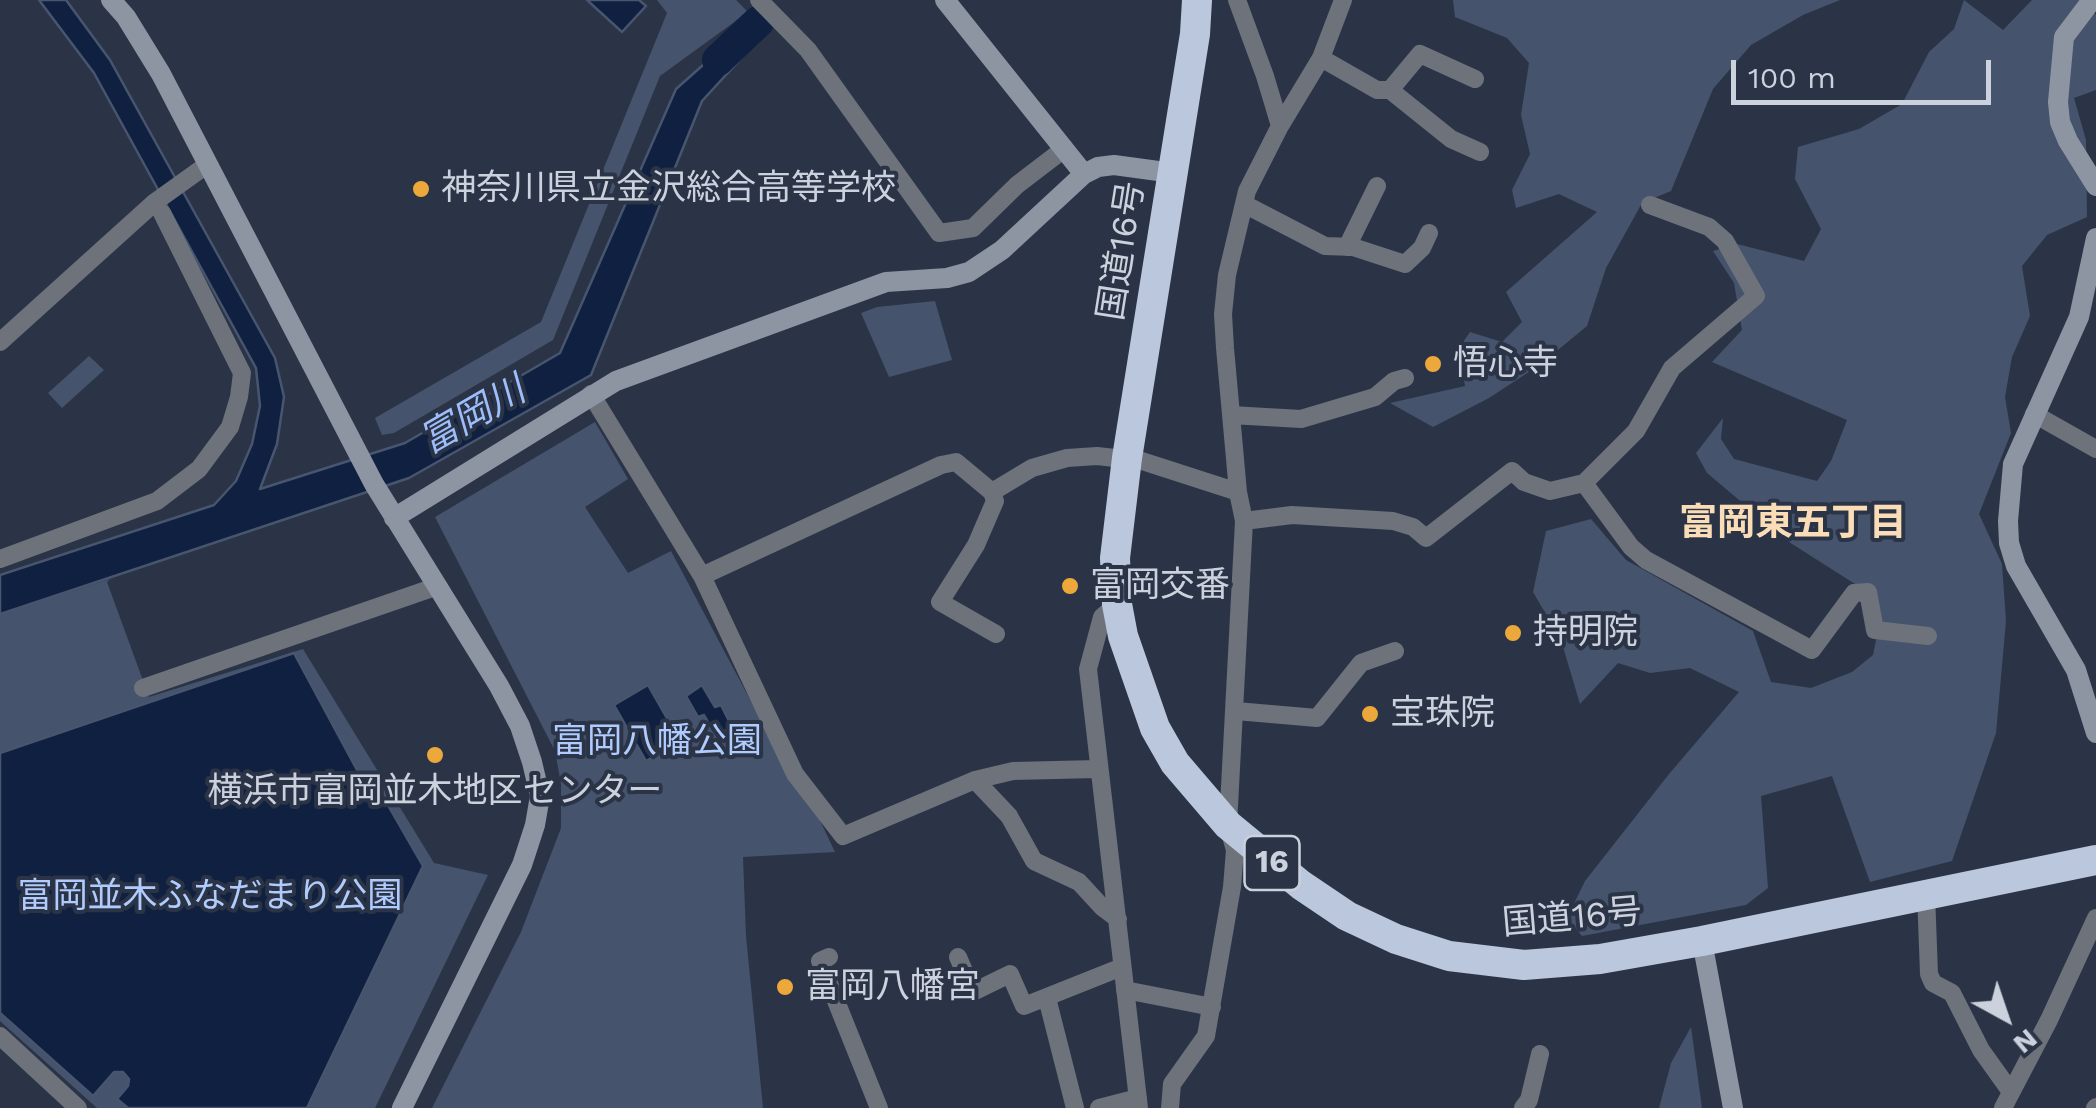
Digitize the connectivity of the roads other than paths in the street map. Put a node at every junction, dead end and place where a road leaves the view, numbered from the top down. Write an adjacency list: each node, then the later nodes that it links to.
1 (111, 0): 14 (street)
2 (945, 0): 12 (street)
3 (1197, 0): 15 (highway, 国道16号 / 16)
4 (1237, 0): 11 (street)
5 (1343, 0): 8 (street)
6 (2092, 0): 18 (street)
7 (770, 3): 12 (street)
8 (1321, 58): 10 (street); 11 (street)
9 (1475, 79): 10 (street)
10 (1390, 90): 13 (street)
11 (1280, 126): 19 (street)
12 (1064, 149): 16 (street)
13 (1480, 152)
14 (208, 164): 21 (street); 35 (street)
15 (1173, 173): 16 (street); 31 (highway, 国道16号 / 16)
16 (1084, 174): 27 (street)
17 (1377, 186): 24 (street)
18 (2096, 186)
19 (1244, 204): 24 (street); 29 (street)
20 (1650, 205): 32 (street)
21 (159, 207): 25 (street); 37 (street)
22 (1430, 233): 24 (street)
23 (2096, 238): 28 (street)
24 (1347, 247)
25 (0, 342)
26 (1405, 378): 29 (street)
27 (591, 394): 35 (street); 38 (street)
28 (2034, 414): 30 (street); 46 (street)
29 (1231, 416): 34 (street)
30 (2096, 449)
31 (1127, 458): 33 (street); 34 (street); 40 (highway, 国道16号 / 16)
32 (1584, 482): 36 (street); 42 (street)
33 (992, 492): 38 (street); 41 (street)
34 (1238, 492): 36 (street)
35 (394, 518): 39 (street)
36 (1244, 521): 45 (street)
37 (0, 559)
38 (702, 576): 48 (street)
39 (438, 586): 44 (street); 66 (street)
40 (1116, 604): 47 (street); 49 (highway, 国道16号 / 16)
41 (996, 634)
42 (1928, 636)
43 (1396, 652): 45 (street)
44 (143, 688)
45 (1236, 711): 49 (street)
46 (2096, 733)
47 (1097, 768): 48 (street); 53 (street)
48 (976, 780): 53 (street)
49 (1228, 825): 54 (highway, 国道16号 / 16); 60 (street)
50 (2096, 860): 51 (highway, 国道16号 / 16)
51 (1926, 893): 54 (highway, 国道16号 / 16); 63 (street)
52 (2096, 918): 63 (street)
53 (1118, 919): 57 (street)
54 (1702, 941): 72 (street)
55 (829, 957): 67 (street)
56 (958, 957): 59 (street)
57 (1122, 966): 58 (street); 59 (street)
58 (1125, 990): 60 (street); 64 (street)
59 (1048, 998): 68 (street)
60 (1212, 1007): 70 (street)
61 (0, 1036): 65 (street)
62 (1540, 1054): 71 (street)
63 (2007, 1100)
64 (1138, 1103): 69 (street)
65 (78, 1108)
66 (402, 1108)
67 (879, 1108)
68 (1074, 1108)
69 (1099, 1108)
70 (1170, 1108)
71 (1522, 1108)
72 (1733, 1108)

